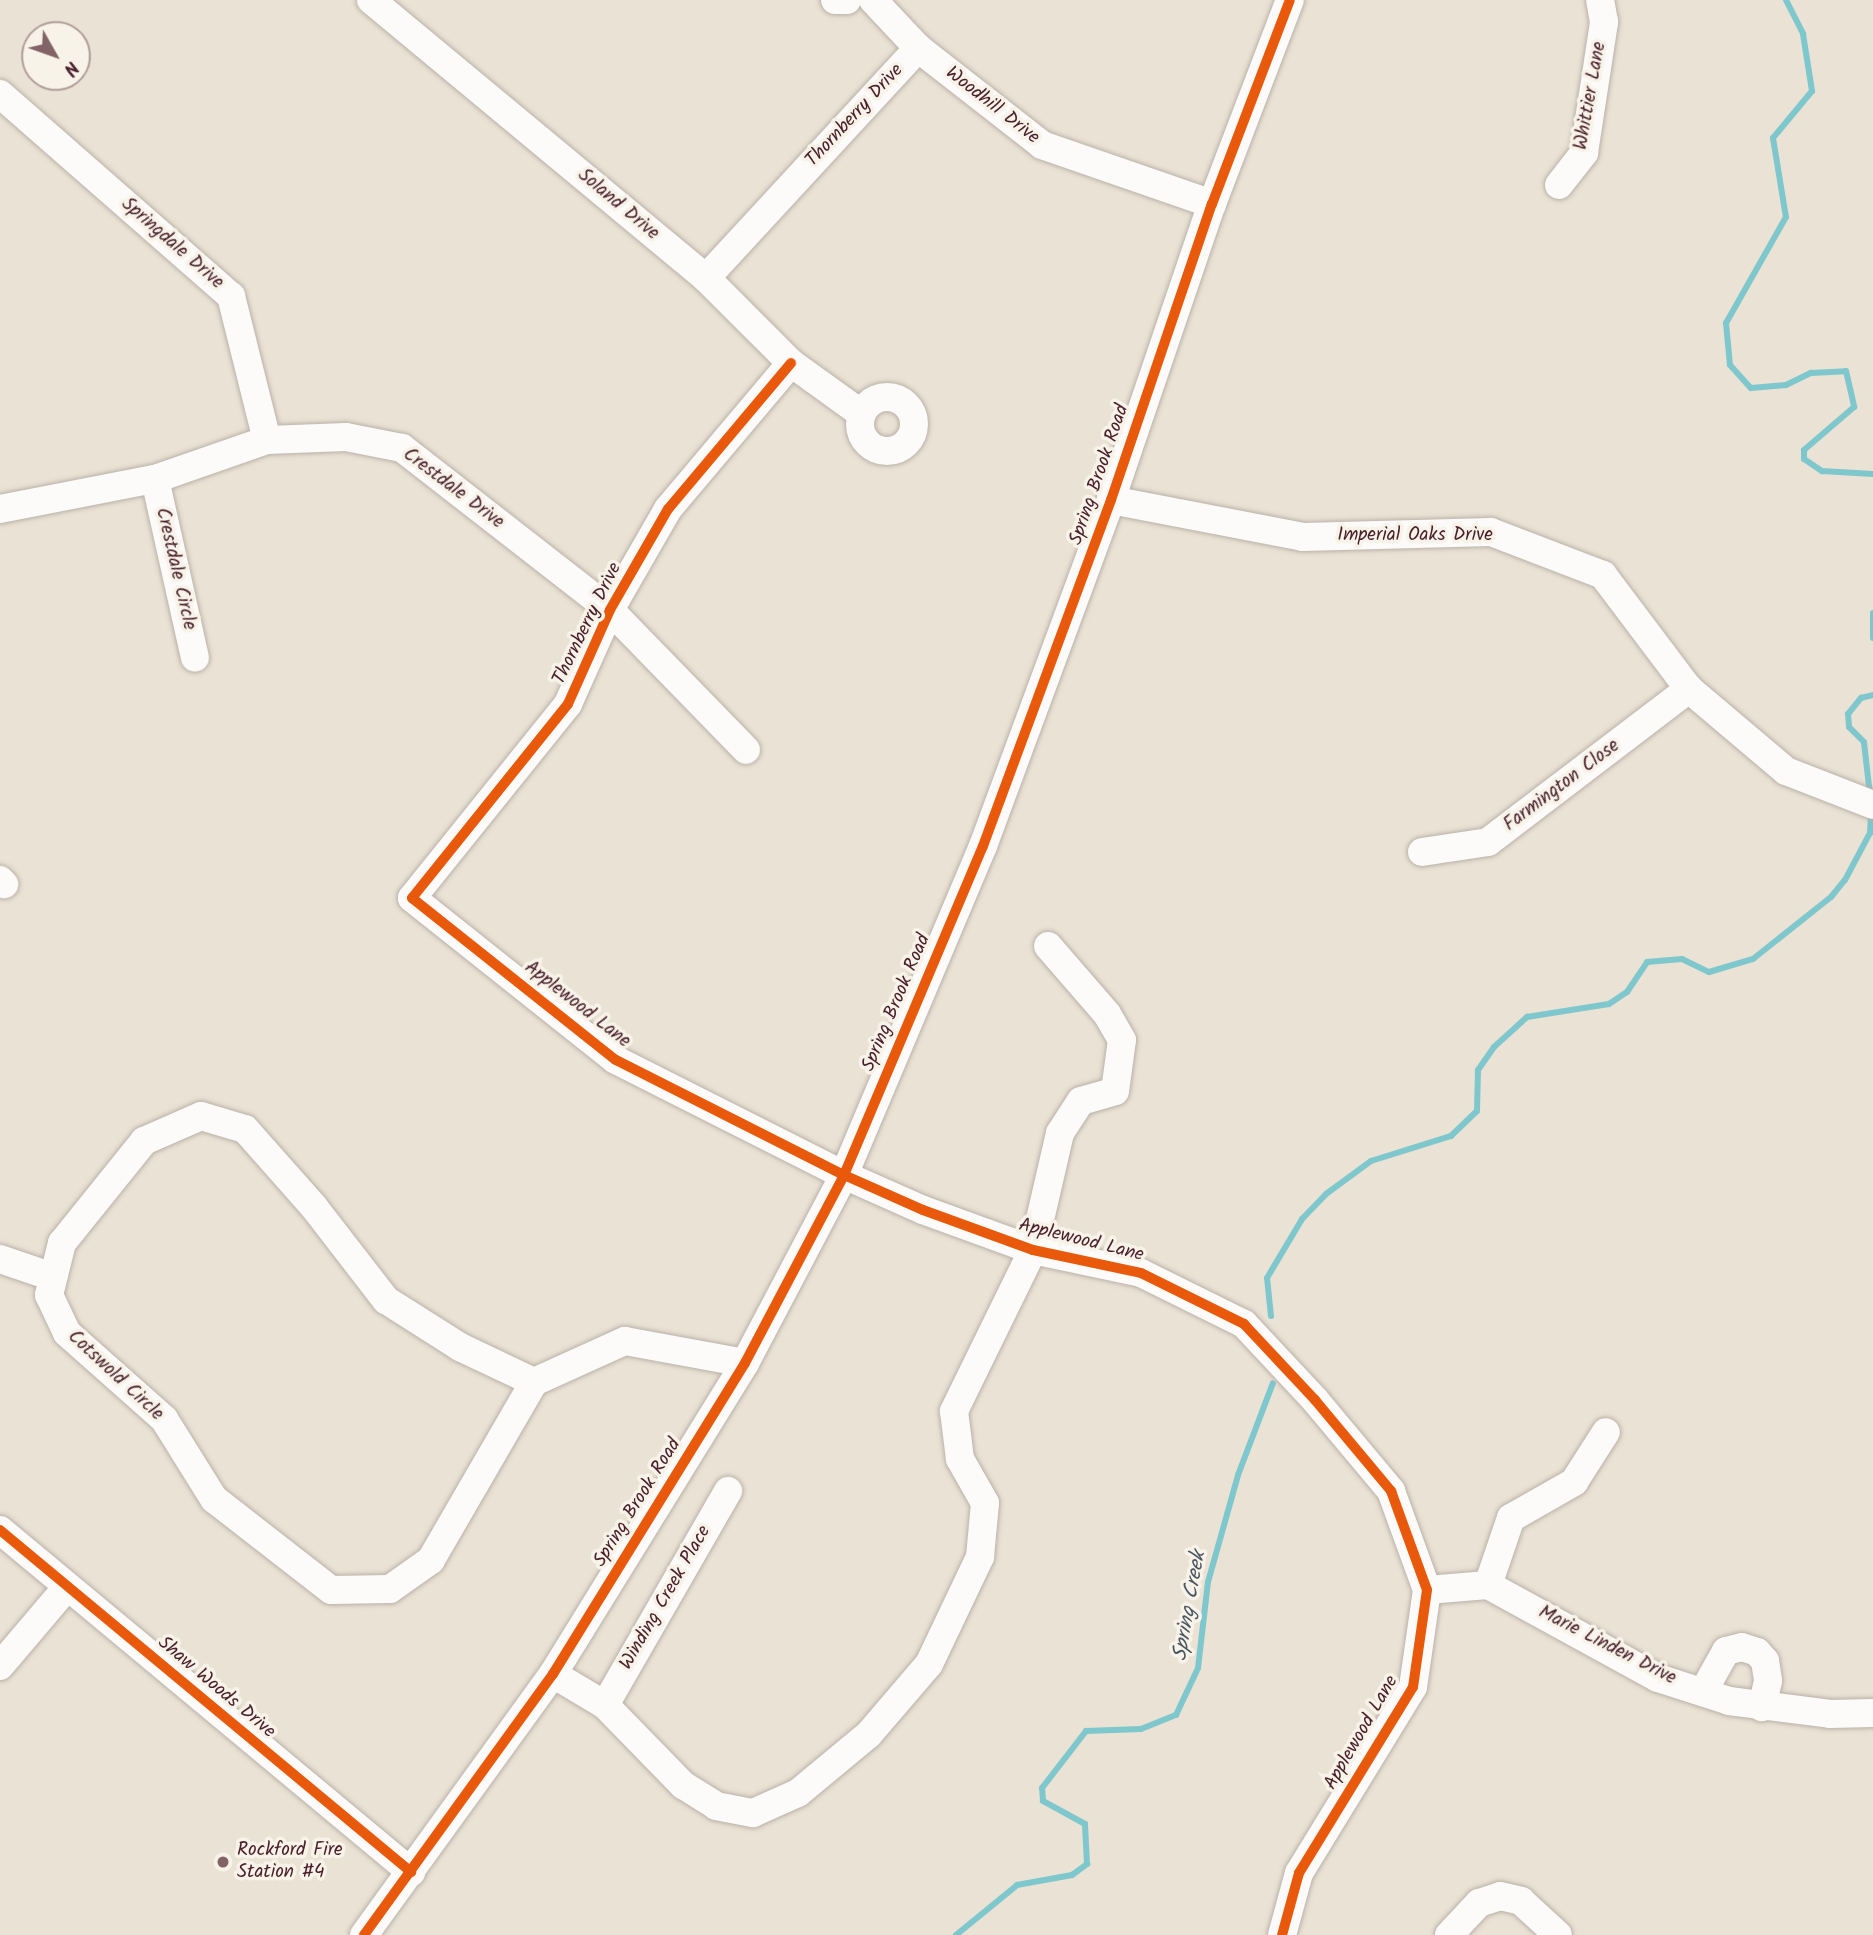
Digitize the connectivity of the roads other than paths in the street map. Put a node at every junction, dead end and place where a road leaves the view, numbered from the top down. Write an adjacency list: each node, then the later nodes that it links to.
1 (371, 0): 11 (street, Soland Drive)
2 (835, 0): 3 (street)
3 (846, 0)
4 (873, 0): 7 (street, Woodhill Drive)
5 (1290, 0): 10 (street, Spring Brook Road)
6 (1600, 0): 9 (street, Whittier Lane)
7 (918, 48): 10 (street, Woodhill Drive); 11 (street, Thornberry Drive)
8 (4, 104): 14 (street, Springdale Drive)
9 (1559, 185)
10 (1212, 204): 16 (street, Spring Brook Road)
11 (706, 278): 12 (street, Soland Drive)
12 (791, 363): 13 (street, Soland Drive); 18 (street, Thornberry Drive)
13 (862, 414)
14 (267, 440): 15 (street, Crestdale Drive); 18 (street, Crestdale Drive)
15 (155, 479): 17 (street, Crestdale Drive); 19 (street, Crestdale Circle)
16 (1111, 500): 20 (street, Imperial Oaks Drive); 26 (street, Spring Brook Road)
17 (0, 509)
18 (610, 610): 21 (street, Crestdale Drive); 24 (street, Thornberry Drive)
19 (195, 658)
20 (1689, 689): 22 (street, Imperial Oaks Drive); 23 (street, Farmington Close)
21 (746, 750)
22 (1865, 802)
23 (1422, 852)
24 (412, 898): 26 (street, Applewood Lane)
25 (1048, 946): 27 (street)
26 (844, 1175): 27 (street, Applewood Lane); 30 (street, Spring Brook Road)
27 (1033, 1250): 37 (street, Applewood Lane); 41 (street)
28 (0, 1259): 29 (street)
29 (54, 1277): 31 (street, Cotswold Circle); 31 (street, Cotswold Circle)
30 (745, 1363): 31 (street); 39 (street, Spring Brook Road)
31 (534, 1382)
32 (1606, 1432): 35 (street)
33 (728, 1491): 41 (street, Winding Creek Place)
34 (0, 1530): 36 (street, Shaw Woods Drive)
35 (1488, 1585): 37 (street); 40 (street, Marie Linden Drive)
36 (67, 1587): 38 (street); 44 (street, Shaw Woods Drive)
37 (1427, 1590): 46 (street, Applewood Lane)
38 (0, 1666)
39 (553, 1674): 41 (street); 44 (street, Spring Brook Road)
40 (1703, 1692): 42 (street, Marie Linden Drive); 42 (street)
41 (605, 1705)
42 (1762, 1707): 43 (street, Marie Linden Drive)
43 (1873, 1713)
44 (411, 1872): 45 (street, Spring Brook Road)
45 (364, 1935)
46 (1282, 1935)
47 (1449, 1935): 48 (street)
48 (1558, 1935)

